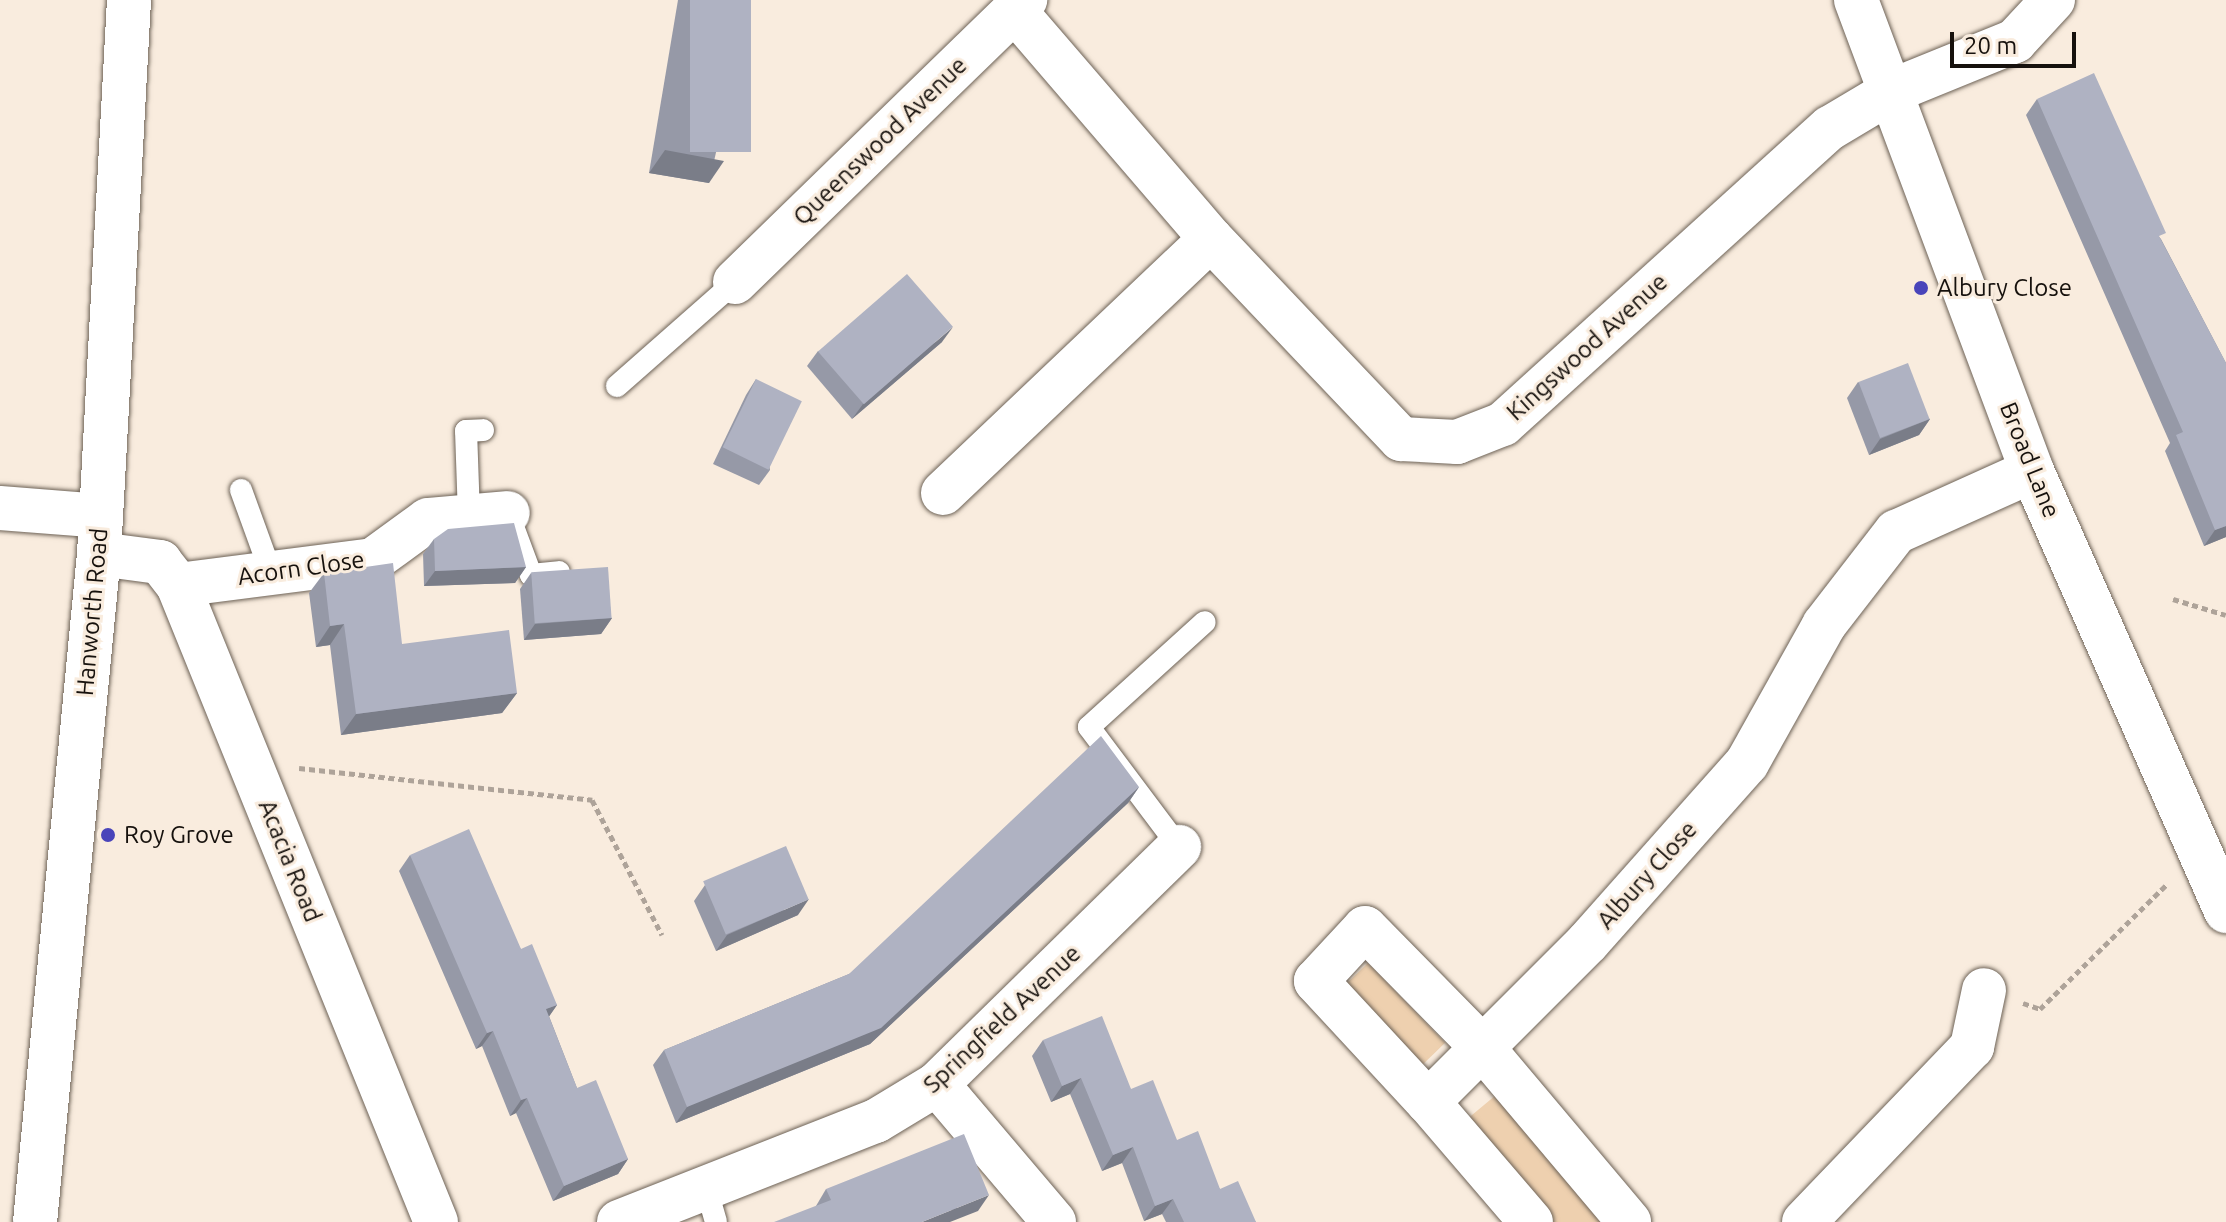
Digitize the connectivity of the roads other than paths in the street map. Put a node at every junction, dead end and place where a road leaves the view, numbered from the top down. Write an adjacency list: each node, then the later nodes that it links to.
1 (129, 0): 15 (street, Hanworth Road)
2 (1856, 0): 5 (street, Broad Lane)
3 (2053, 0): 5 (street, Kingswood Avenue)
4 (1019, 5): 6 (street, Kingswood Avenue); 7 (street, Queenswood Avenue)
5 (1892, 91): 6 (street, Kingswood Avenue); 10 (street, Broad Lane)
6 (1211, 239): 12 (street)
7 (735, 282): 8 (lane)
8 (617, 386)
9 (483, 430): 14 (lane)
10 (2032, 471): 21 (street, Broad Lane); 23 (street, Albury Close)
11 (241, 490): 17 (lane)
12 (943, 493)
13 (0, 508): 15 (street)
14 (489, 514): 16 (lane); 17 (street, Acorn Close)
15 (100, 535): 18 (street, Acacia Road); 27 (street, Hanworth Road)
16 (564, 572)
17 (271, 573): 18 (street, Acorn Close)
18 (178, 585): 28 (street, Acacia Road)
19 (1205, 622): 20 (lane)
20 (1179, 847): 24 (street, Springfield Avenue)
21 (2226, 911)
22 (1984, 990): 33 (street)
23 (1481, 1046): 25 (street, Albury Close); 25 (street); 32 (street)
24 (937, 1084): 26 (street, Springfield Avenue); 30 (street)
25 (1428, 1102): 31 (street)
26 (711, 1205): 29 (street, Springfield Avenue)
27 (35, 1222)
28 (436, 1222)
29 (619, 1222)
30 (1054, 1222)
31 (1531, 1222)
32 (1629, 1222)
33 (1804, 1222)

